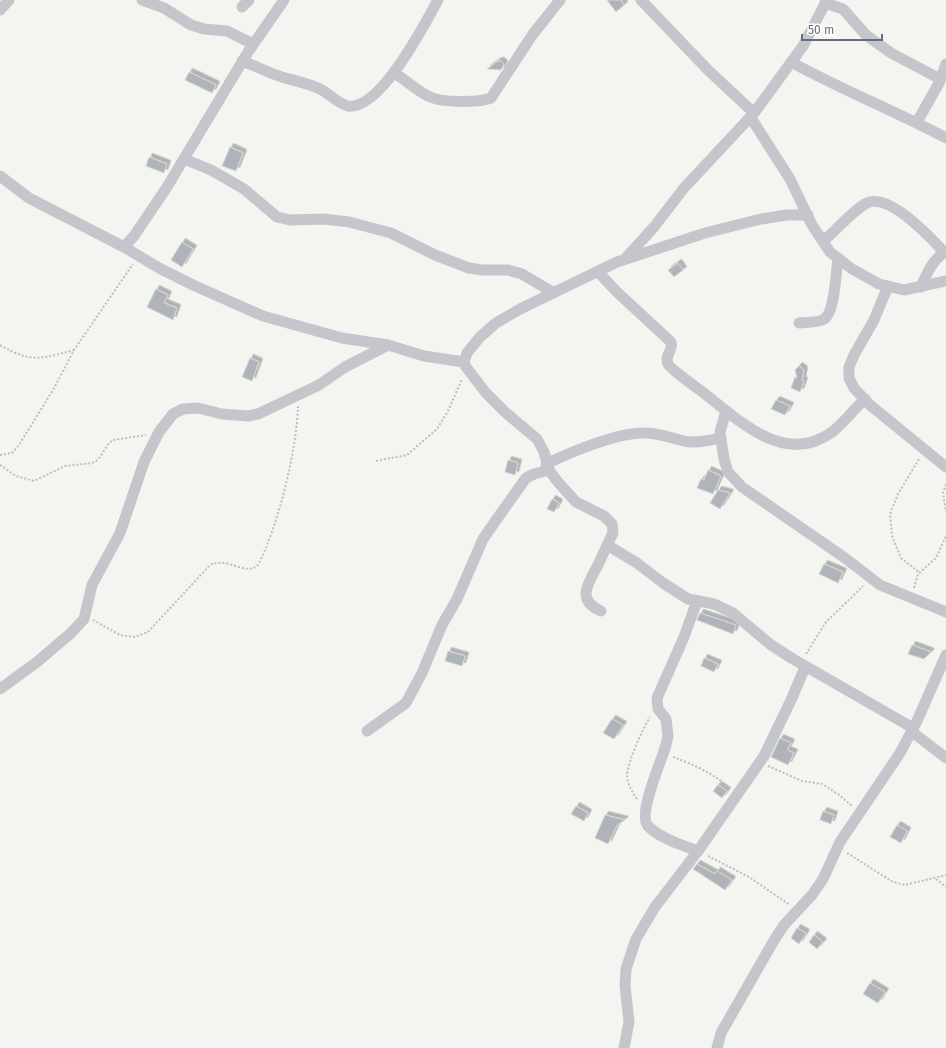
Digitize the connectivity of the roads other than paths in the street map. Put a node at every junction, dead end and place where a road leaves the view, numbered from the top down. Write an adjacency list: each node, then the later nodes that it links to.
1 (9, 0): 8 (street)
2 (142, 0): 9 (street)
3 (284, 0): 9 (street)
4 (438, 0): 13 (street)
5 (560, 0): 13 (street)
6 (641, 0): 15 (street)
7 (826, 1): 11 (street); 14 (street)
8 (0, 10)
9 (253, 44): 10 (street)
10 (242, 61): 13 (street); 18 (street)
11 (791, 62): 15 (street); 16 (street)
12 (946, 64): 14 (street)
13 (394, 73)
14 (940, 79): 16 (street)
15 (752, 116): 20 (street); 25 (street)
16 (917, 122): 17 (street)
17 (946, 138)
18 (184, 159): 22 (street); 30 (street)
19 (0, 176): 22 (street)
20 (808, 215): 21 (street); 25 (street)
21 (823, 241): 23 (street); 24 (street)
22 (124, 246): 32 (street)
23 (945, 251): 29 (street)
24 (838, 258): 28 (street); 31 (street)
25 (624, 260): 26 (street)
26 (598, 272): 30 (street); 35 (street)
27 (946, 281): 29 (street)
28 (888, 286): 29 (street); 34 (street)
29 (921, 287)
30 (554, 293): 33 (street)
31 (799, 323)
32 (388, 345): 33 (street); 45 (street)
33 (465, 364): 37 (street)
34 (865, 399): 35 (street); 38 (street)
35 (726, 411): 36 (street)
36 (721, 438): 37 (street); 42 (street)
37 (548, 467): 39 (street); 47 (street)
38 (946, 467)
39 (607, 545): 40 (street); 41 (street)
40 (697, 601): 44 (street); 49 (street)
41 (600, 611)
42 (946, 612)
43 (946, 656): 46 (street)
44 (802, 665): 46 (street); 49 (street)
45 (0, 689)
46 (912, 730): 48 (street); 51 (street)
47 (368, 731)
48 (946, 758)
49 (698, 851): 50 (street)
50 (624, 1048)
51 (717, 1048)

